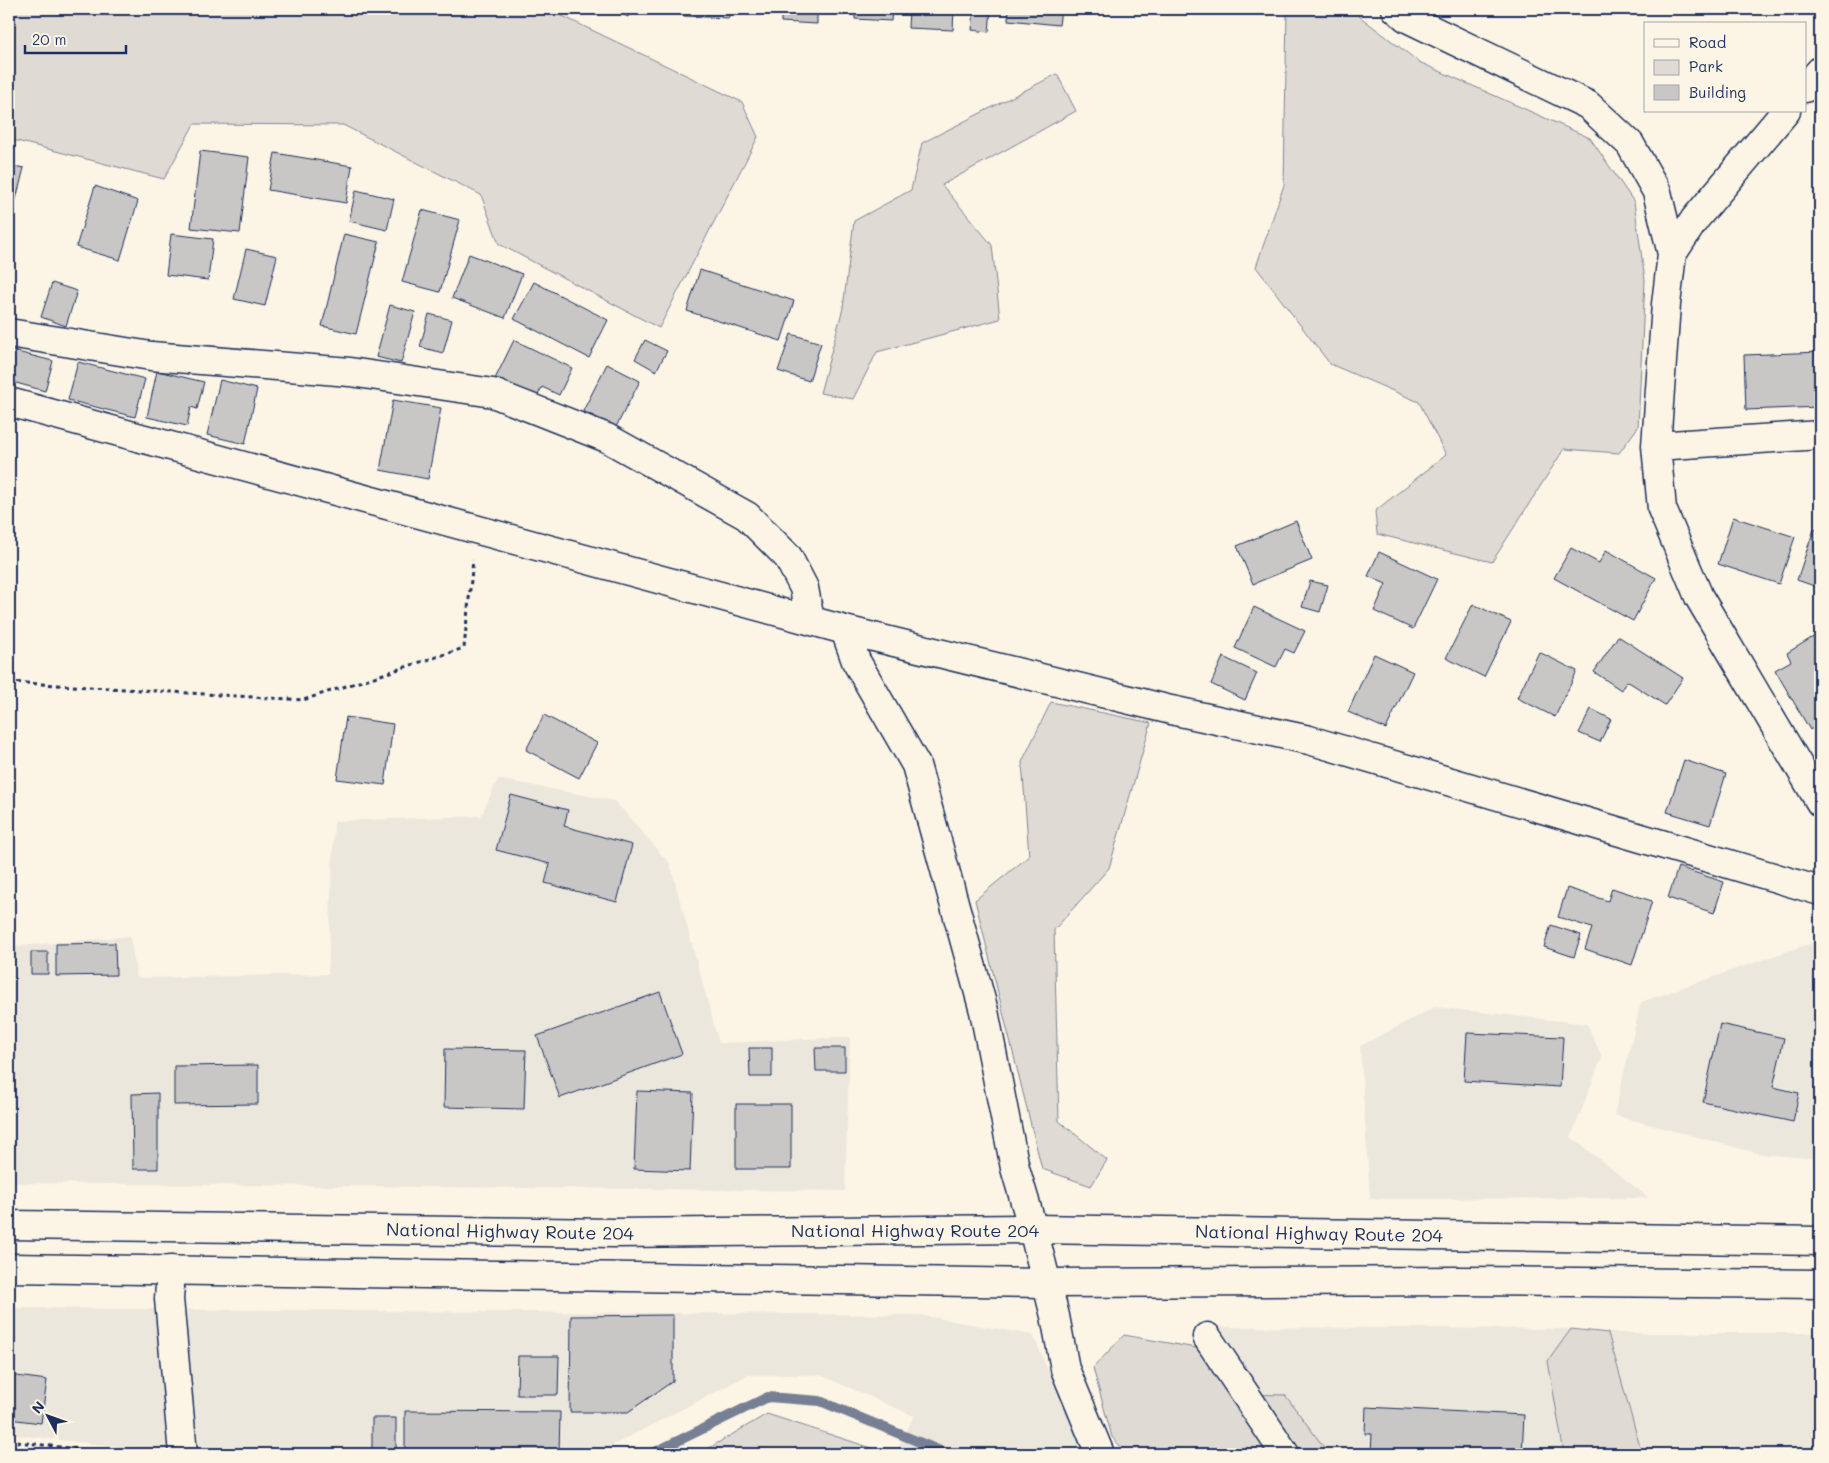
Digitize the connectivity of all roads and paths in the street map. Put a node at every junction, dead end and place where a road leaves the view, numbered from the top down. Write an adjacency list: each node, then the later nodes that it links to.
1 (1396, 9): 5 (main road)
2 (1820, 70): 3 (main road)
3 (1806, 87)
4 (1785, 112): 5 (main road)
5 (1672, 254): 9 (main road)
6 (9, 333): 11 (main road)
7 (9, 402): 10 (main road)
8 (1820, 435): 9 (main road)
9 (1656, 446): 14 (main road)
10 (476, 530): 11 (main road); 13 (path)
11 (810, 620): 12 (main road)
12 (845, 630): 15 (main road); 17 (main road)
13 (9, 682)
14 (1820, 802)
15 (1820, 891)
16 (9, 1225): 17 (main road, National Highway Route 204)
17 (1033, 1229): 18 (main road, National Highway Route 204); 21 (main road)
18 (1820, 1240)
19 (9, 1268): 20 (main road)
20 (171, 1270): 21 (main road); 26 (main road)
21 (1047, 1283): 22 (main road); 27 (main road)
22 (1820, 1284)
23 (1207, 1337): 28 (main road)
24 (9, 1441): 25 (path)
25 (119, 1454)
26 (183, 1454)
27 (1100, 1454)
28 (1285, 1454)

